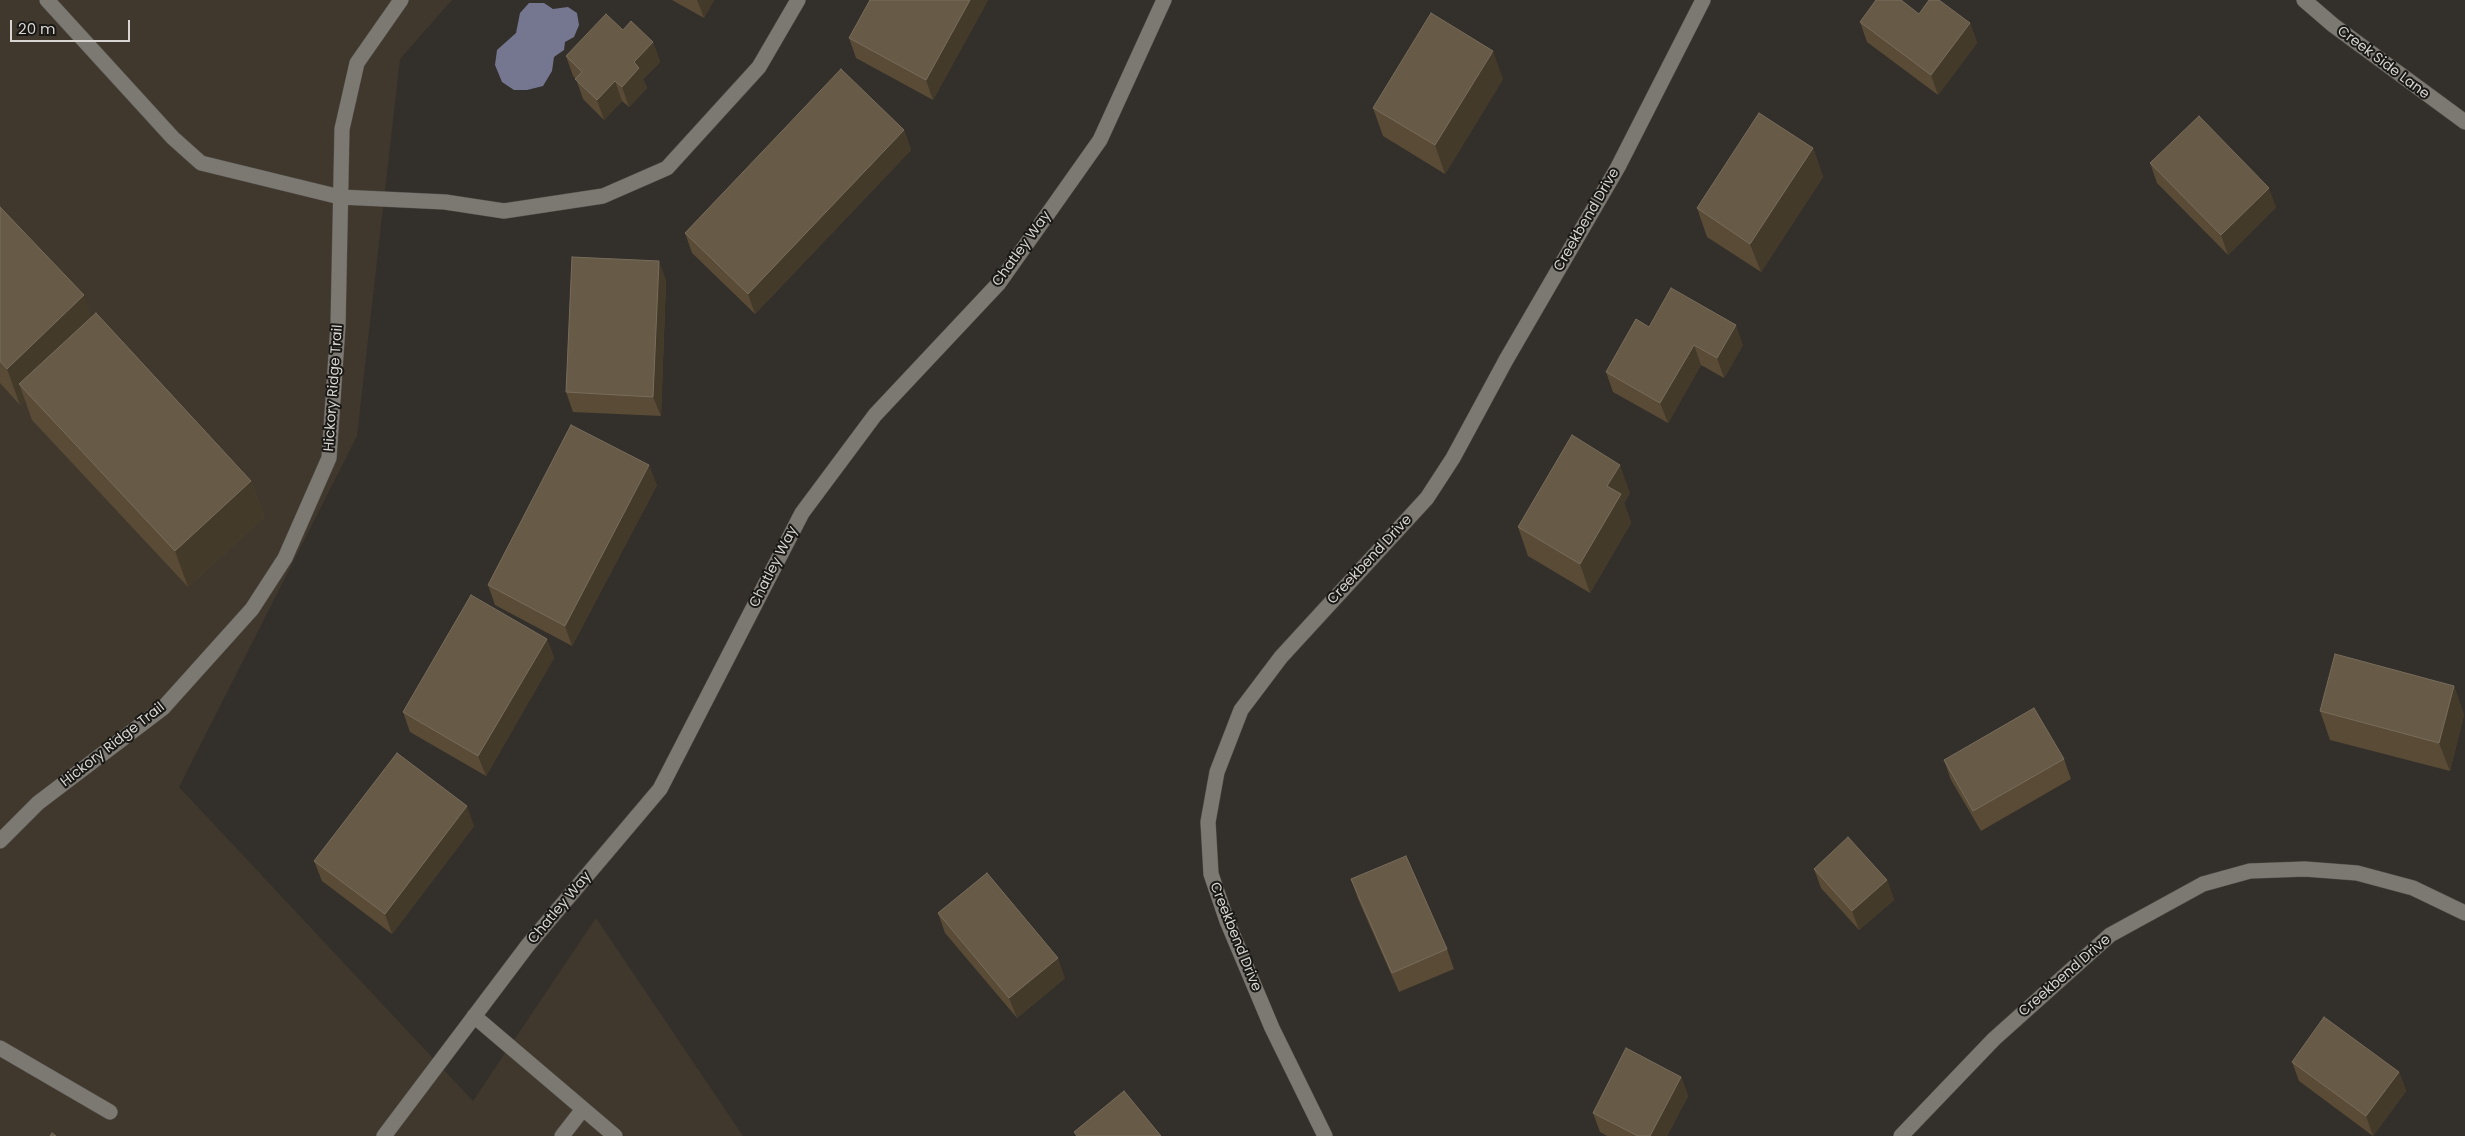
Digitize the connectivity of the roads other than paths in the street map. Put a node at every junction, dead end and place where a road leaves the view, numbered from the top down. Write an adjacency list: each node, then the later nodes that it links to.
1 (47, 0): 8 (street)
2 (401, 0): 8 (street, Hickory Ridge Trail)
3 (798, 0): 8 (street)
4 (1164, 0): 11 (street, Chatley Way)
5 (1703, 0): 18 (street, Creekbend Drive)
6 (2304, 0): 7 (street, Creek Side Lane)
7 (2465, 122)
8 (340, 197): 9 (street, Hickory Ridge Trail)
9 (0, 841)
10 (2465, 913): 19 (street, Creekbend Drive)
11 (474, 1016): 13 (street); 15 (street, Chatley Way)
12 (0, 1048): 14 (street)
13 (583, 1109): 16 (street); 17 (street)
14 (110, 1112)
15 (384, 1136)
16 (562, 1136)
17 (615, 1136)
18 (1325, 1136)
19 (1901, 1136)

